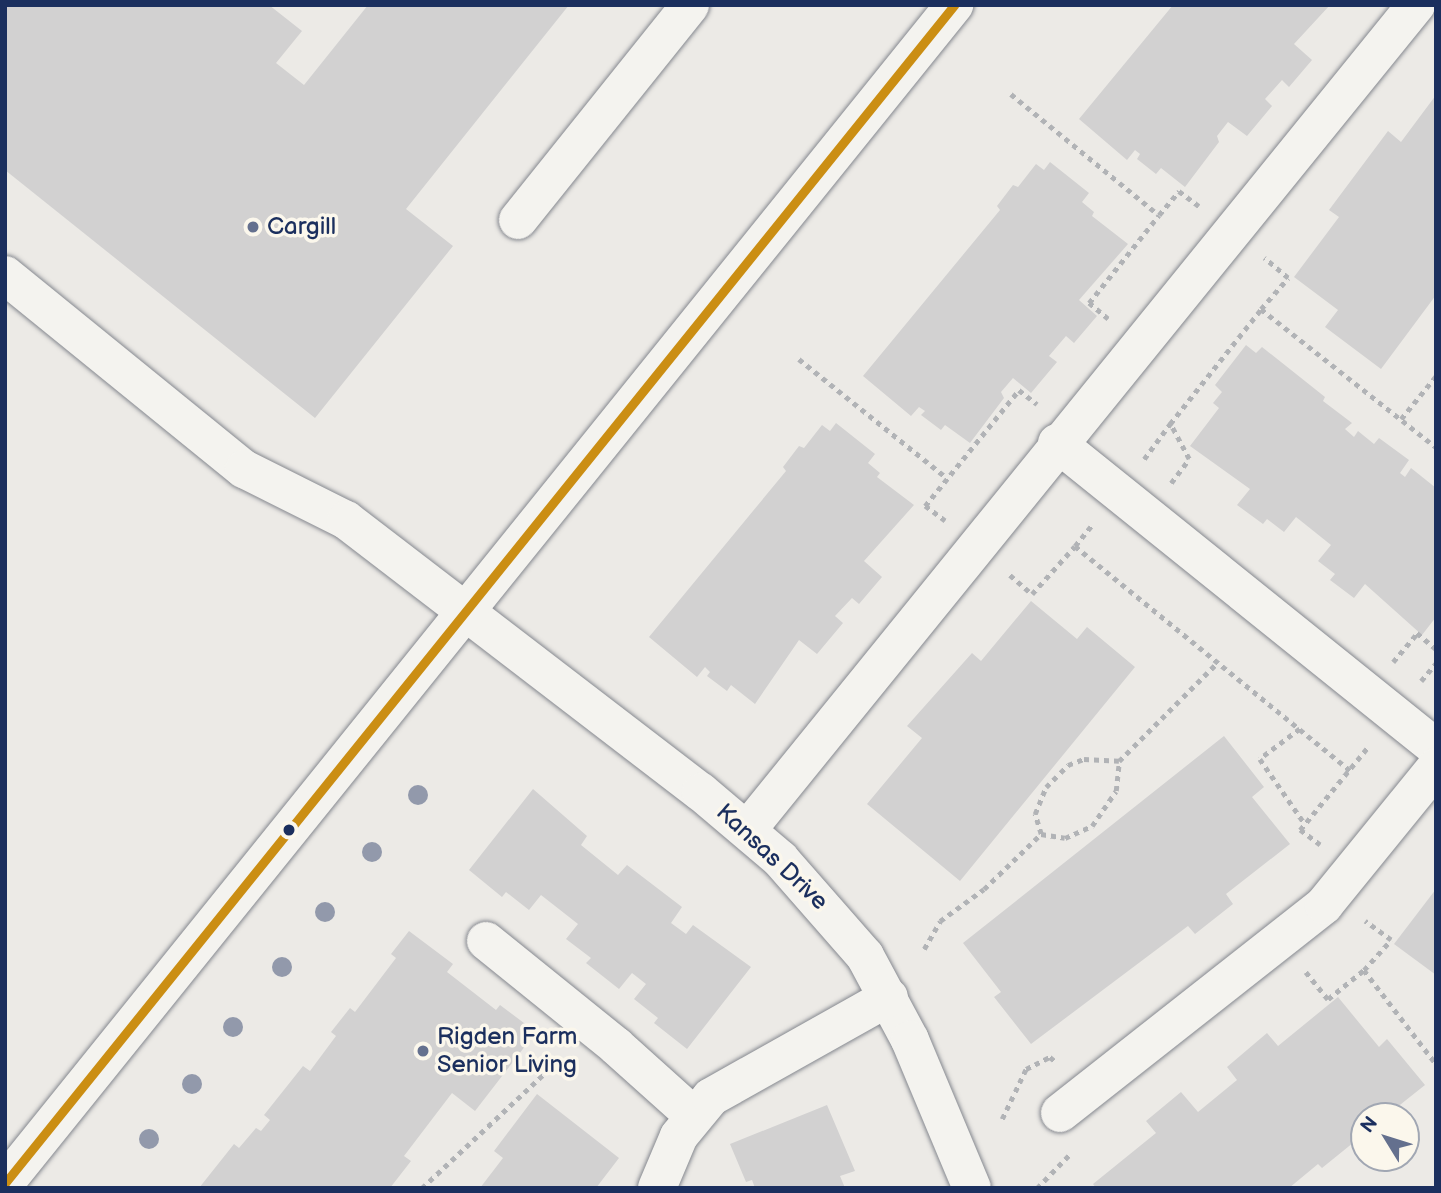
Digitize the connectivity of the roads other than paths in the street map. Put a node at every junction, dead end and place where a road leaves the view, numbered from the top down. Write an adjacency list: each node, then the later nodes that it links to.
1 (690, 5): 4 (main road)
2 (954, 5): 7 (main road)
3 (1416, 5): 6 (main road)
4 (518, 220)
5 (5, 275): 7 (main road, Kansas Drive)
6 (1057, 443): 8 (main road); 10 (main road)
7 (466, 612): 10 (main road, Kansas Drive); 15 (main road)
8 (1436, 748)
9 (1436, 767): 13 (main road)
10 (748, 829): 12 (main road, Kansas Drive)
11 (486, 941): 14 (main road)
12 (889, 997): 14 (main road); 17 (main road, Kansas Drive)
13 (1060, 1113)
14 (694, 1116): 16 (main road)
15 (5, 1183)
16 (657, 1188)
17 (972, 1188)

